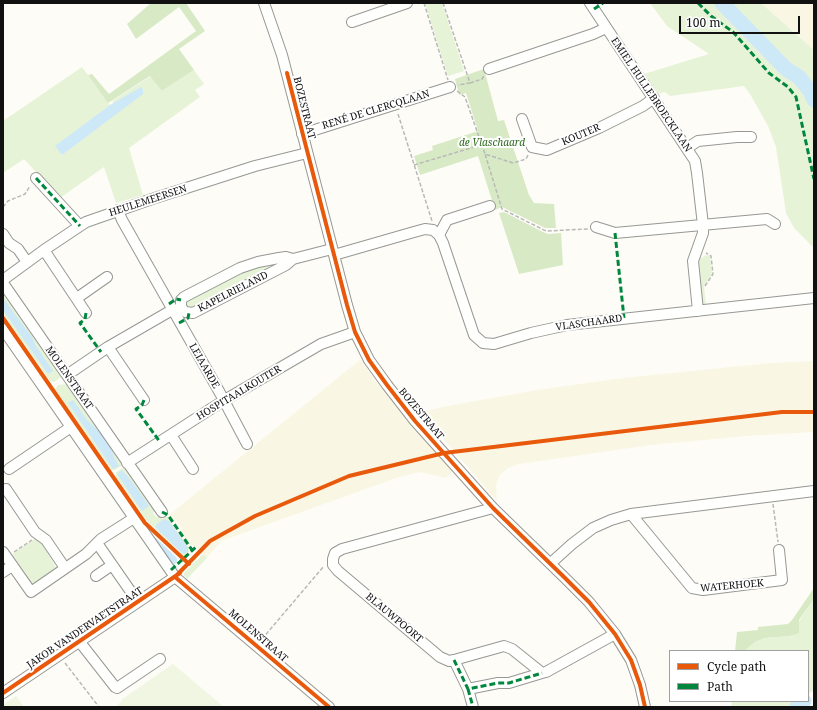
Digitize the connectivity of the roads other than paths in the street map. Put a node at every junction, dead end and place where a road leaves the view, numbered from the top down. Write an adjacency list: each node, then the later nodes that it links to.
1 (264, 3): 10 (street, BOZESTRAAT)
2 (590, 3): 5 (street, EMIEL HULLEBROECKLAAN)
3 (402, 4): 4 (street)
4 (352, 22)
5 (606, 28): 6 (street); 8 (street, EMIEL HULLEBROECKLAAN)
6 (489, 69)
7 (450, 87): 10 (street, RENÉ DE CLERCQLAAN)
8 (654, 98): 9 (street, KOUTER); 12 (street, EMIEL HULLEBROECKLAAN)
9 (522, 119)
10 (302, 134): 13 (street, BOZESTRAAT)
11 (751, 137): 12 (street)
12 (687, 148): 18 (street, EMIEL HULLEBROECKLAAN)
13 (307, 153): 16 (street, HEULEMEERSEN); 24 (street, BOZESTRAAT)
14 (38, 181): 19 (street)
15 (490, 206): 21 (street)
16 (118, 210): 19 (street, HEULEMEERSEN); 31 (street, LEIAARDE)
17 (775, 224): 18 (street)
18 (703, 225): 20 (street); 32 (street, EMIEL HULLEBROECKLAAN)
19 (80, 226): 23 (street, HEULEMEERSEN)
20 (596, 227)
21 (436, 232): 24 (street); 32 (street, VLASCHAARD)
22 (3, 234): 26 (street)
23 (44, 250): 26 (street, HEULEMEERSEN); 29 (street)
24 (333, 252): 25 (street, KAPELRIELAND); 35 (street, BOZESTRAAT)
25 (293, 259): 25 (street, KAPELRIELAND)
26 (27, 262): 28 (street, HEULEMEERSEN)
27 (107, 277): 29 (street)
28 (3, 282): 37 (street, MOLENSTRAAT)
29 (77, 298): 33 (street)
30 (814, 298): 32 (street, VLASCHAARD)
31 (172, 310): 36 (street); 39 (street, LEIAARDE)
32 (698, 311)
33 (86, 313)
34 (3, 329): 40 (street, MOLENSTRAAT)
35 (355, 332): 39 (street, HOSPITAALKOUTER); 48 (street, BOZESTRAAT)
36 (108, 348): 37 (street); 38 (street)
37 (67, 375): 43 (street, MOLENSTRAAT)
38 (144, 400)
39 (223, 401): 41 (street, HOSPITAALKOUTER); 42 (street, LEIAARDE)
40 (71, 426): 44 (street); 51 (street, MOLENSTRAAT)
41 (171, 435): 43 (street, HOSPITAALKOUTER); 45 (street)
42 (247, 444)
43 (127, 463): 49 (street, MOLENSTRAAT)
44 (9, 469)
45 (194, 469)
46 (6, 489): 57 (street)
47 (814, 491): 50 (street)
48 (492, 508): 55 (street, BOZESTRAAT); 65 (street, BLAUWPOORT)
49 (162, 512)
50 (631, 514): 53 (street, WATERHOEK); 55 (street)
51 (134, 518): 52 (street); 60 (street, MOLENSTRAAT)
52 (97, 543): 56 (street); 57 (street)
53 (779, 550)
54 (7, 558): 57 (street); 58 (street)
55 (551, 563): 62 (street, BOZESTRAAT)
56 (112, 565): 59 (street); 61 (street)
57 (65, 568)
58 (3, 572)
59 (96, 576)
60 (175, 577): 61 (street, JAKOB VANDERVAETSTRAAT); 69 (street, MOLENSTRAAT)
61 (138, 602): 63 (street, JAKOB VANDERVAETSTRAAT)
62 (616, 634): 66 (street); 71 (street, BOZESTRAAT)
63 (79, 641): 64 (street); 68 (street, JAKOB VANDERVAETSTRAAT)
64 (160, 659)
65 (454, 660): 66 (street); 67 (street)
66 (542, 672): 67 (street)
67 (468, 689): 70 (street)
68 (3, 693)
69 (329, 707)
70 (473, 707)
71 (645, 707)

